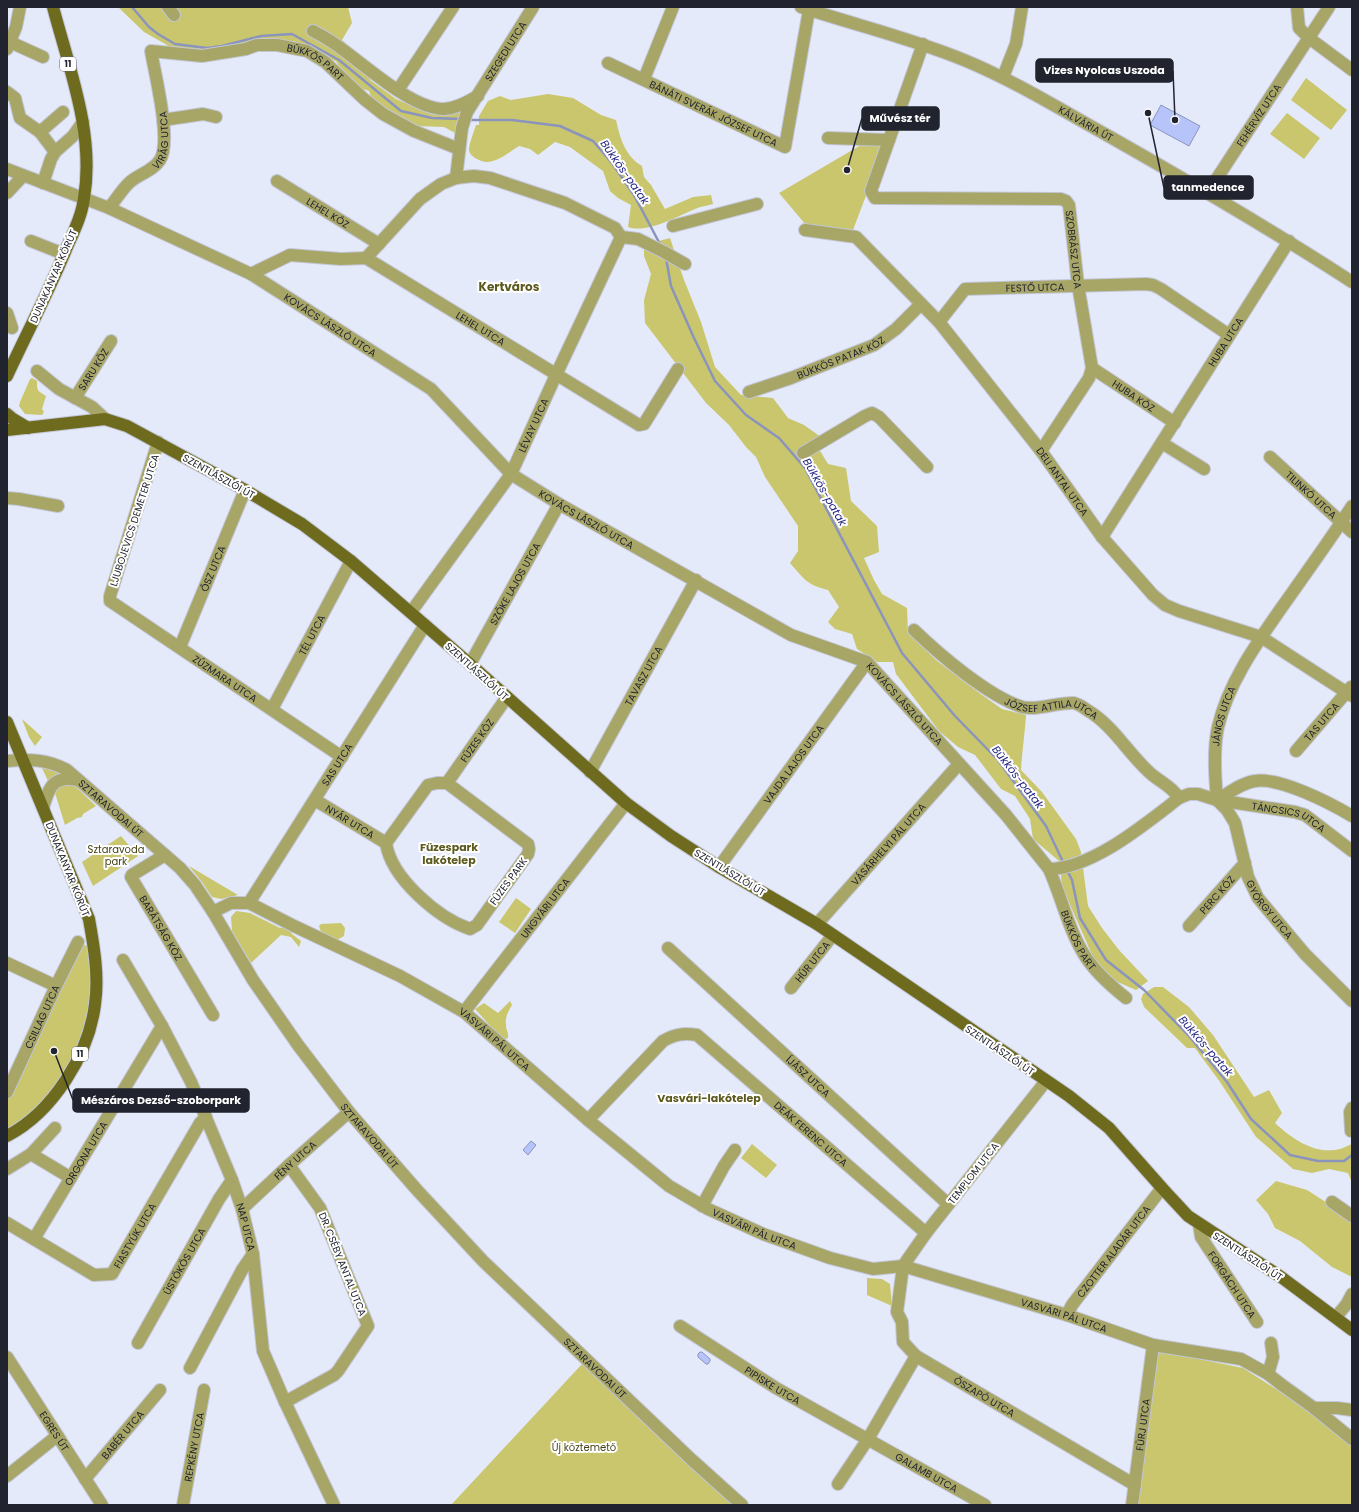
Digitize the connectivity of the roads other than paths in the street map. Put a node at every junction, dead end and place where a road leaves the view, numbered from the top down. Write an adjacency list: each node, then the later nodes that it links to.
1 (20, 7): 13 (street)
2 (53, 7): 26 (main road, DUNAKANYAR KÖRÚT / 11)
3 (453, 7): 20 (street)
4 (533, 7): 22 (street, SZEGEDI UTCA)
5 (672, 7): 19 (street)
6 (1022, 7): 18 (street)
7 (1297, 7): 11 (street)
8 (1329, 7): 11 (street, FEHÉRVÍZ UTCA)
9 (805, 8): 12 (street, KÁLVÁRIA ÚT); 19 (street, BÁNÁTI SVERÁK JÓZSEF UTCA)
10 (313, 31): 20 (street)
11 (1309, 38): 17 (street); 37 (street, FEHÉRVÍZ UTCA)
12 (923, 44): 18 (street, KÁLVÁRIA ÚT); 29 (street)
13 (9, 45): 15 (street)
14 (151, 51): 25 (street, VIRÁG UTCA); 30 (street, BÜKKÖS PART)
15 (43, 57)
16 (608, 63): 19 (street, BÁNÁTI SVERÁK JÓZSEF UTCA)
17 (1352, 70)
18 (1003, 77): 37 (street, KÁLVÁRIA ÚT)
19 (644, 79)
20 (398, 90): 22 (street)
21 (7, 92): 27 (street)
22 (478, 96): 30 (street, SZEGEDI UTCA)
23 (63, 112): 27 (street)
24 (216, 117): 25 (street)
25 (163, 120): 41 (street, VIRÁG UTCA)
26 (83, 122): 31 (street); 39 (main road, DUNAKANYAR KÖRÚT / 11)
27 (40, 132): 31 (street)
28 (828, 138): 29 (street)
29 (889, 140): 53 (street, SZOBRÁSZ UTCA)
30 (459, 150): 34 (street, SZEGEDI UTCA)
31 (55, 152): 36 (street)
32 (7, 169): 33 (street, KOVÁCS LÁSZLÓ UTCA)
33 (24, 176): 36 (street, KOVÁCS LÁSZLÓ UTCA); 38 (street)
34 (456, 178): 44 (street); 47 (street)
35 (277, 181): 47 (street, LEHEL KÖZ)
36 (43, 183): 39 (street, KOVÁCS LÁSZLÓ UTCA)
37 (1208, 192): 46 (street, KÁLVÁRIA ÚT)
38 (7, 193)
39 (84, 199): 41 (street, KOVÁCS LÁSZLÓ UTCA); 48 (main road, DUNAKANYAR KÖRÚT / 11)
40 (757, 204): 42 (street)
41 (109, 208): 51 (street, KOVÁCS LÁSZLÓ UTCA)
42 (673, 226)
43 (805, 230): 54 (street, DELI ANTAL UTCA)
44 (621, 237): 50 (street); 63 (street, LÉVAY UTCA)
45 (31, 241): 48 (street)
46 (1289, 241): 52 (street, KÁLVÁRIA ÚT); 58 (street, HUBA UTCA)
47 (378, 244): 49 (street)
48 (64, 254): 64 (main road, DUNAKANYAR KÖRÚT / 11)
49 (366, 258): 51 (street); 63 (street, LEHEL UTCA)
50 (685, 264)
51 (251, 274): 79 (street, KOVÁCS LÁSZLÓ UTCA)
52 (1352, 282)
53 (1078, 286): 56 (street, FESTŐ UTCA); 58 (street, FESTŐ UTCA); 60 (street, SZOBRÁSZ UTCA)
54 (921, 304): 56 (street, DELI ANTAL UTCA); 65 (street, BÜKKÖS PATAK KÖZ)
55 (7, 312): 57 (street)
56 (939, 322): 74 (street, DELI ANTAL UTCA)
57 (12, 328)
58 (1229, 335): 69 (street, HUBA UTCA)
59 (111, 341): 66 (street, SARU KÖZ)
60 (1092, 368): 69 (street, HUBA KÖZ); 74 (street)
61 (678, 369): 63 (street, LEHEL UTCA)
62 (37, 371): 66 (street, SZENTLÁSZLÓI ÚT)
63 (556, 375): 79 (street, LÉVAY UTCA)
64 (7, 376)
65 (749, 392)
66 (75, 398): 68 (street, SZENTLÁSZLÓI ÚT)
67 (7, 414): 70 (main road)
68 (105, 419): 70 (main road, SZENTLÁSZLÓI ÚT); 72 (main road, SZENTLÁSZLÓI ÚT)
69 (1175, 423): 73 (street, HUBA UTCA)
70 (28, 428): 71 (main road, SZENTLÁSZLÓI ÚT)
71 (7, 430)
72 (158, 442): 80 (main road, SZENTLÁSZLÓI ÚT); 90 (street, LJUBOJEVICS DEMETER UTCA)
73 (1162, 443): 78 (street); 87 (street, HUBA UTCA)
74 (1041, 452): 87 (street, DELI ANTAL UTCA)
75 (803, 453): 77 (street)
76 (1270, 457): 85 (street, TILINKÓ UTCA)
77 (927, 467)
78 (1204, 469)
79 (511, 474): 82 (street, KOVÁCS LÁSZLÓ UTCA); 91 (street, LÉVAY UTCA)
80 (245, 490): 88 (main road, SZENTLÁSZLÓI ÚT); 95 (street, ŐSZ UTCA)
81 (7, 498): 83 (street)
82 (559, 504): 89 (street, KOVÁCS LÁSZLÓ UTCA); 97 (street, SZŐKE LAJOS UTCA)
83 (58, 506)
84 (1352, 506): 85 (street, JÁNOS UTCA)
85 (1342, 521): 86 (street, TILINKÓ UTCA); 94 (street, JÁNOS UTCA)
86 (1352, 532)
87 (1102, 537): 94 (street, DELI ANTAL UTCA)
88 (351, 561): 91 (main road, SZENTLÁSZLÓI ÚT); 100 (street, TÉL UTCA)
89 (696, 580): 96 (street, KOVÁCS LÁSZLÓ UTCA); 107 (street, TAVASZ UTCA)
90 (109, 599): 95 (street, ZÚZMARA UTCA)
91 (411, 612): 92 (main road, SZENTLÁSZLÓI ÚT)
92 (426, 625): 97 (main road, SZENTLÁSZLÓI ÚT); 103 (street, SAS UTCA)
93 (914, 630): 110 (street, JÓZSEF ATTILA UTCA)
94 (1262, 637): 98 (street, DELI ANTAL UTCA); 112 (street, JÁNOS UTCA)
95 (180, 647): 100 (street, ZÚZMARA UTCA)
96 (867, 662): 106 (street, KOVÁCS LÁSZLÓ UTCA); 120 (street, VAJDA LAJOS UTCA)
97 (470, 664): 99 (main road, SZENTLÁSZLÓI ÚT)
98 (1350, 691): 102 (street, TAS UTCA)
99 (507, 697): 107 (main road, SZENTLÁSZLÓI ÚT); 109 (street, FÜZES KÖZ)
100 (272, 709): 103 (street, ZÚZMARA UTCA)
101 (7, 722): 104 (main road, DUNAKANYAR KÖRÚT / 11)
102 (1296, 751)
103 (342, 757): 111 (street, SAS UTCA)
104 (23, 760): 105 (street, SZTARAVODAI ÚT); 108 (street, SZTARAVODAI ÚT); 114 (main road, DUNAKANYAR KÖRÚT / 11)
105 (7, 761)
106 (959, 764): 121 (street, KOVÁCS LÁSZLÓ UTCA); 124 (street, VÁSÁRHELYI PÁL UTCA)
107 (590, 772): 113 (main road, SZENTLÁSZLÓI ÚT)
108 (78, 780): 114 (street); 118 (street, SZTARAVODAI ÚT)
109 (447, 783): 116 (street); 116 (street, FÜZES PARK)
110 (1178, 798): 112 (street); 121 (street)
111 (315, 800): 116 (street, NYÁR UTCA); 122 (street, SAS UTCA)
112 (1217, 800): 115 (street); 117 (street, TÁNCSICS UTCA); 119 (street, GYÖRGY UTCA)
113 (626, 802): 120 (main road, SZENTLÁSZLÓI ÚT); 135 (street, UNGVÁRI UTCA)
114 (43, 808): 146 (main road, DUNAKANYAR KÖRÚT / 11)
115 (1352, 816)
116 (386, 843)
117 (1352, 851)
118 (165, 855): 123 (street, SZTARAVODAI ÚT); 136 (street, BARÁTSÁG KÖZ)
119 (1245, 863): 125 (street, PERC KÖZ); 134 (street, GYÖRGY UTCA)
120 (719, 867): 124 (main road, SZENTLÁSZLÓI ÚT)
121 (1054, 869): 133 (street, BÜKKÖS PART)
122 (249, 903): 123 (street, VASVÁRI PÁL UTCA); 135 (street, VASVÁRI PÁL UTCA)
123 (213, 912): 141 (street, SZTARAVODAI ÚT)
124 (817, 924): 126 (main road, SZENTLÁSZLÓI ÚT)
125 (1189, 926)
126 (833, 935): 132 (street, HÚR UTCA); 138 (main road, SZENTLÁSZLÓI ÚT)
127 (78, 942): 131 (street, CSILLAG UTCA)
128 (668, 948): 155 (street, ÍJÁSZ UTCA)
129 (122, 960): 137 (street, NAP UTCA)
130 (7, 963): 131 (street)
131 (56, 986): 139 (street, CSILLAG UTCA)
132 (791, 988)
133 (1126, 998)
134 (1352, 1001)
135 (464, 1012): 143 (street, VASVÁRI PÁL UTCA)
136 (213, 1015)
137 (162, 1026): 142 (street, NAP UTCA); 151 (street, ORGONA UTCA)
138 (1046, 1081): 153 (main road, SZENTLÁSZLÓI ÚT); 155 (street, TEMPLOM UTCA)
139 (7, 1092)
140 (1352, 1108): 145 (street)
141 (349, 1112): 149 (street, FÉNY UTCA); 193 (street, SZTARAVODAI ÚT)
142 (206, 1117): 152 (street, NAP UTCA); 162 (street, FIASTYÚK UTCA)
143 (588, 1120): 156 (street, VASVÁRI PÁL UTCA); 161 (street, DEÁK FERENC UTCA)
144 (55, 1128): 148 (street)
145 (1351, 1131)
146 (8, 1133)
147 (735, 1150): 156 (street)
148 (31, 1154): 150 (street); 151 (street)
149 (289, 1165): 157 (street, FÉNY UTCA); 180 (street, DR. CSÉBY ANTAL UTCA)
150 (7, 1168)
151 (70, 1178): 162 (street, ORGONA UTCA)
152 (232, 1180): 157 (street, NAP UTCA); 171 (street, ÜSTÖKÖS UTCA)
153 (1162, 1188): 160 (main road, SZENTLÁSZLÓI ÚT); 166 (street, CZOTTER ALADÁR UTCA)
154 (1332, 1202): 158 (street)
155 (948, 1204): 161 (street, TEMPLOM UTCA)
156 (702, 1206): 164 (street, VASVÁRI PÁL UTCA)
157 (242, 1209): 163 (street, NAP UTCA)
158 (1352, 1216)
159 (7, 1223): 162 (street, FIASTYÚK UTCA)
160 (1199, 1224): 167 (main road, SZENTLÁSZLÓI ÚT); 168 (street, FORGÁCH UTCA)
161 (926, 1233): 164 (street, TEMPLOM UTCA)
162 (34, 1239)
163 (253, 1254): 176 (street); 180 (street, NAP UTCA)
164 (903, 1266): 166 (street, VASVÁRI PÁL UTCA); 174 (street, ŐSZAPÓ UTCA)
165 (1352, 1294): 167 (street)
166 (1067, 1315): 173 (street, VASVÁRI PÁL UTCA)
167 (1336, 1317): 170 (main road, SZENTLÁSZLÓI ÚT)
168 (1257, 1322)
169 (680, 1326): 184 (street, PIPISKE UTCA)
170 (1352, 1330)
171 (138, 1343)
172 (1271, 1343): 177 (street)
173 (1153, 1345): 177 (street, VASVÁRI PÁL UTCA); 189 (street, FÜRJ UTCA)
174 (916, 1356): 184 (street); 189 (street, ŐSZAPÓ UTCA)
175 (7, 1357): 183 (street, EGRES ÚT)
176 (190, 1368)
177 (1268, 1374): 181 (street, VASVÁRI PÁL UTCA)
178 (160, 1390): 187 (street, BABÉR UTCA)
179 (204, 1390): 191 (street, REPKÉNY UTCA)
180 (285, 1402): 192 (street, NAP UTCA)
181 (1314, 1408): 182 (street); 185 (street, VASVÁRI PÁL UTCA)
182 (1352, 1410)
183 (57, 1436): 186 (street); 187 (street, EGRES ÚT)
184 (868, 1439): 188 (street); 194 (street, GALAMB UTCA)
185 (1352, 1439)
186 (7, 1476)
187 (85, 1479): 190 (street, EGRES ÚT)
188 (838, 1484)
189 (1135, 1485): 195 (street, FÜRJ UTCA)
190 (102, 1505)
191 (183, 1505)
192 (334, 1505)
193 (742, 1505)
194 (985, 1505)
195 (1132, 1505)

